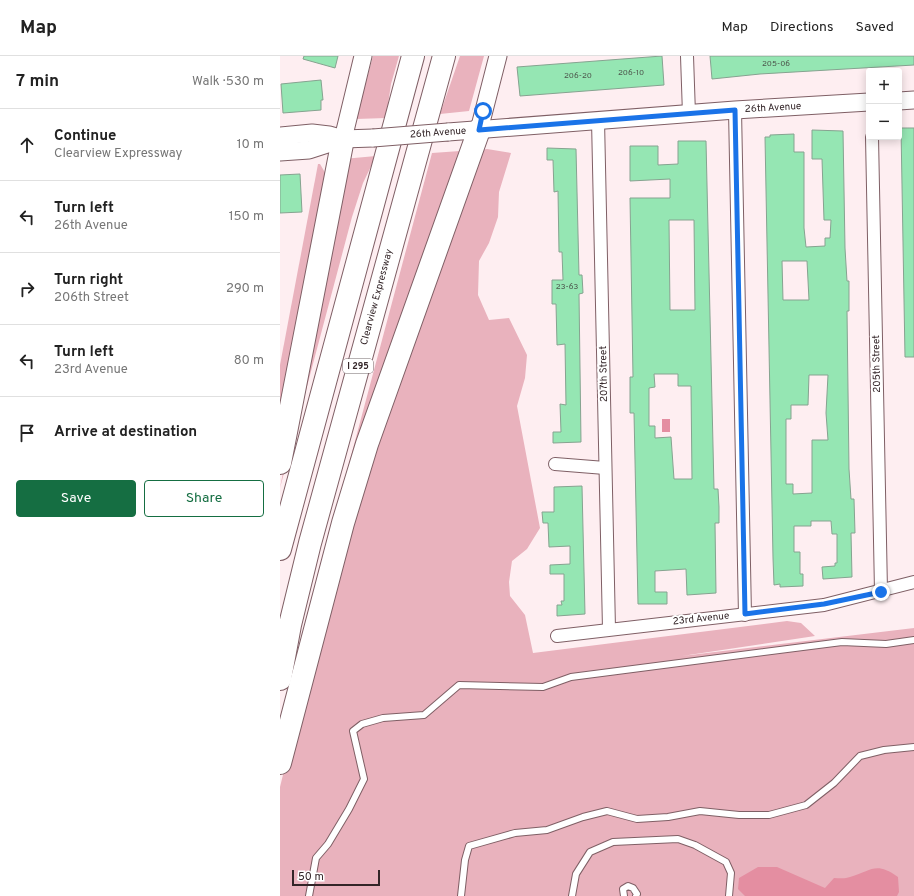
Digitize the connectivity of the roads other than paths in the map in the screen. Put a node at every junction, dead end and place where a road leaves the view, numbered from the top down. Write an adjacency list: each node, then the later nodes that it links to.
1 (364, 56): 14 (street)
2 (413, 56): 20 (highway, I 295)
3 (444, 56): 27 (highway, Clearview Expressway / I 295)
4 (498, 56): 12 (street)
5 (687, 56): 10 (street)
6 (914, 100): 7 (street)
7 (902, 101)
8 (866, 102): 9 (street, 26th Avenue)
9 (735, 110): 10 (street, 26th Avenue); 23 (street)
10 (689, 114): 11 (street, 26th Avenue)
11 (598, 120): 12 (street, 26th Avenue); 19 (street, 207th Street)
12 (479, 130): 14 (street, 26th Avenue, bridge); 29 (highway)
13 (280, 136): 14 (street, 26th Avenue)
14 (342, 139): 16 (street, 26th Avenue); 17 (highway)
15 (872, 140): 22 (street, 205th Street)
16 (280, 152)
17 (280, 463)
18 (555, 464): 19 (street)
19 (605, 468): 24 (street, 207th Street)
20 (280, 549)
21 (914, 582): 22 (street, 23rd Avenue)
22 (881, 592): 23 (street, 23rd Avenue)
23 (745, 614): 24 (street, 23rd Avenue)
24 (609, 629): 25 (street, 23rd Avenue)
25 (557, 636)
26 (914, 640): 30 (lane)
27 (280, 679)
28 (914, 747): 31 (lane)
29 (280, 763)
30 (309, 896)
31 (461, 896)
32 (572, 896): 35 (lane)
33 (624, 896): 34 (lane)
34 (636, 896)
35 (729, 896)

